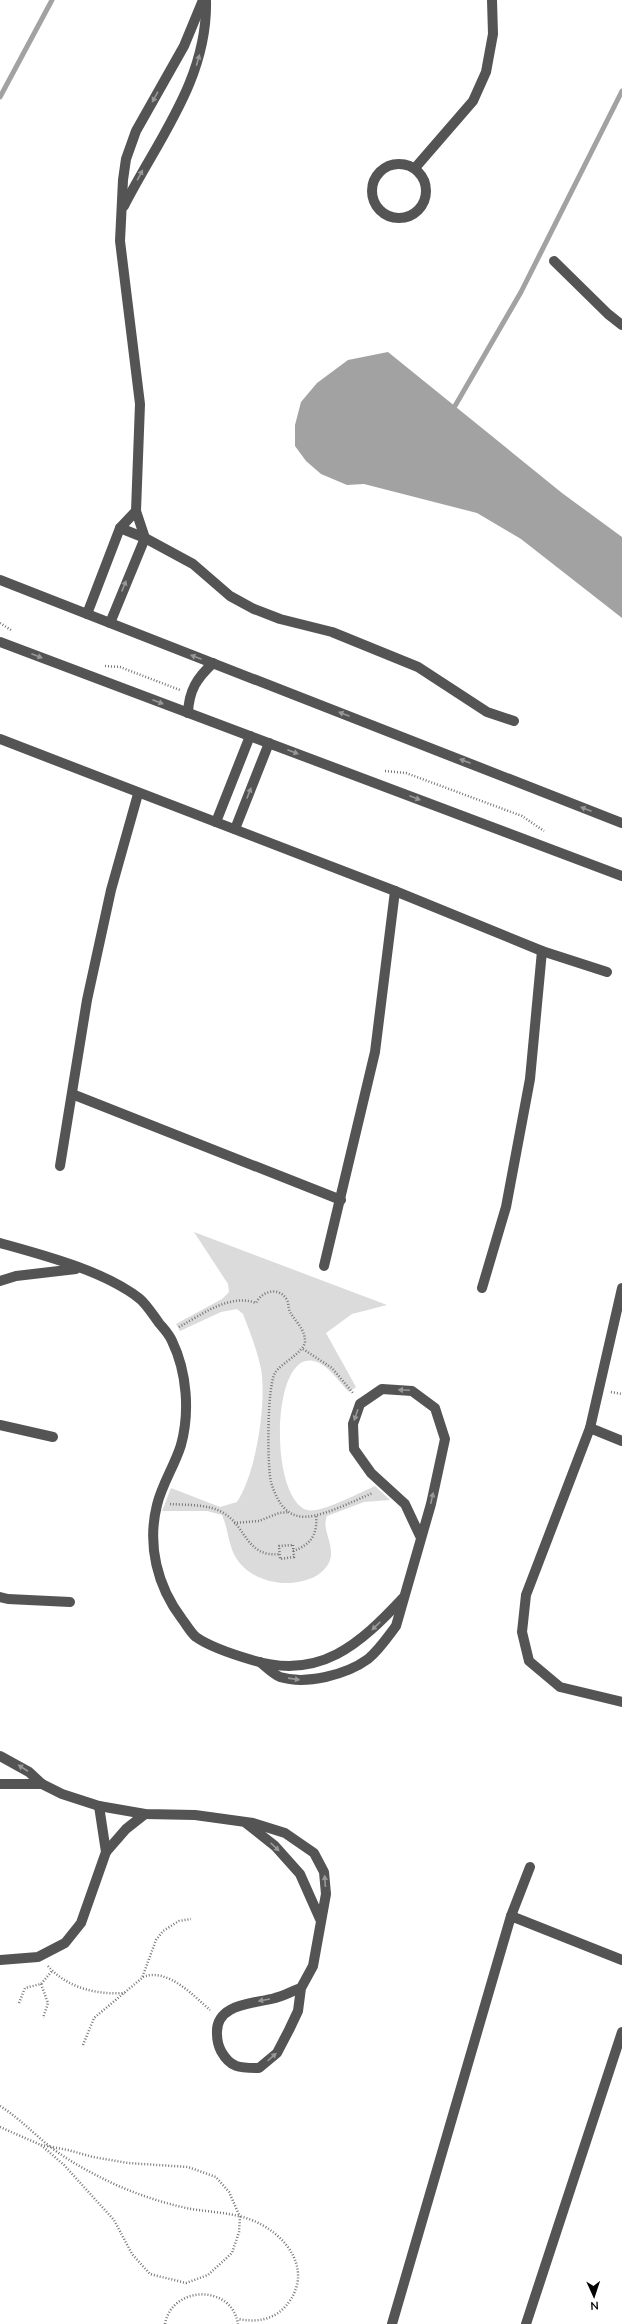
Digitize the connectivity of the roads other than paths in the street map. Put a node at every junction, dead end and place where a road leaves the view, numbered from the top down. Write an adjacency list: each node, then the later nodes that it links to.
1 (205, 0): 4 (street, one-way to 4); 4 (street, one-way to 1)
2 (492, 0): 3 (street)
3 (415, 168): 3 (street)
4 (122, 210): 7 (street)
5 (554, 260): 6 (street)
6 (622, 325)
7 (136, 511): 8 (street); 9 (street)
8 (120, 528): 9 (street); 11 (street)
9 (145, 538): 12 (street, one-way to 9); 16 (street)
10 (0, 580): 11 (street)
11 (87, 614): 12 (street)
12 (110, 623): 14 (street, one-way to 12)
13 (0, 642): 15 (street, one-way to 15)
14 (213, 663): 15 (street); 22 (street, one-way to 14)
15 (188, 713): 17 (street)
16 (514, 721)
17 (250, 736): 19 (street); 21 (street)
18 (1, 743): 20 (street)
19 (269, 743): 23 (street, one-way to 19); 24 (street, one-way to 24)
20 (138, 794): 21 (street); 28 (street)
21 (216, 822): 23 (street)
22 (622, 823)
23 (235, 829): 25 (street)
24 (622, 876)
25 (395, 890): 26 (street); 30 (street)
26 (542, 951): 27 (street); 35 (street)
27 (607, 972)
28 (72, 1094): 29 (street); 30 (street)
29 (60, 1166)
30 (341, 1200): 32 (street)
31 (0, 1243): 33 (street)
32 (324, 1266)
33 (78, 1268): 34 (street); 45 (street)
34 (0, 1281)
35 (482, 1288)
36 (622, 1288): 38 (street)
37 (0, 1425): 39 (street)
38 (590, 1428): 40 (street); 46 (street)
39 (53, 1437)
40 (622, 1442)
41 (420, 1536): 41 (street, one-way to 41); 43 (street)
42 (0, 1597): 44 (street)
43 (403, 1598): 45 (street, one-way to 45); 45 (street, one-way to 43)
44 (70, 1602)
45 (260, 1662)
46 (622, 1702)
47 (0, 1756): 49 (street, one-way to 47)
48 (0, 1784): 49 (street)
49 (42, 1784): 50 (street)
50 (99, 1806): 51 (street); 53 (street)
51 (145, 1814): 52 (street); 53 (street)
52 (245, 1822): 56 (street, one-way to 56); 56 (street, one-way to 52)
53 (106, 1852): 57 (street)
54 (530, 1867): 55 (street)
55 (511, 1916): 58 (street); 61 (street)
56 (320, 1919): 59 (street)
57 (0, 1960)
58 (622, 1960)
59 (301, 1988): 59 (street, one-way to 59)
60 (622, 2032): 62 (street)
61 (392, 2324)
62 (526, 2324)

